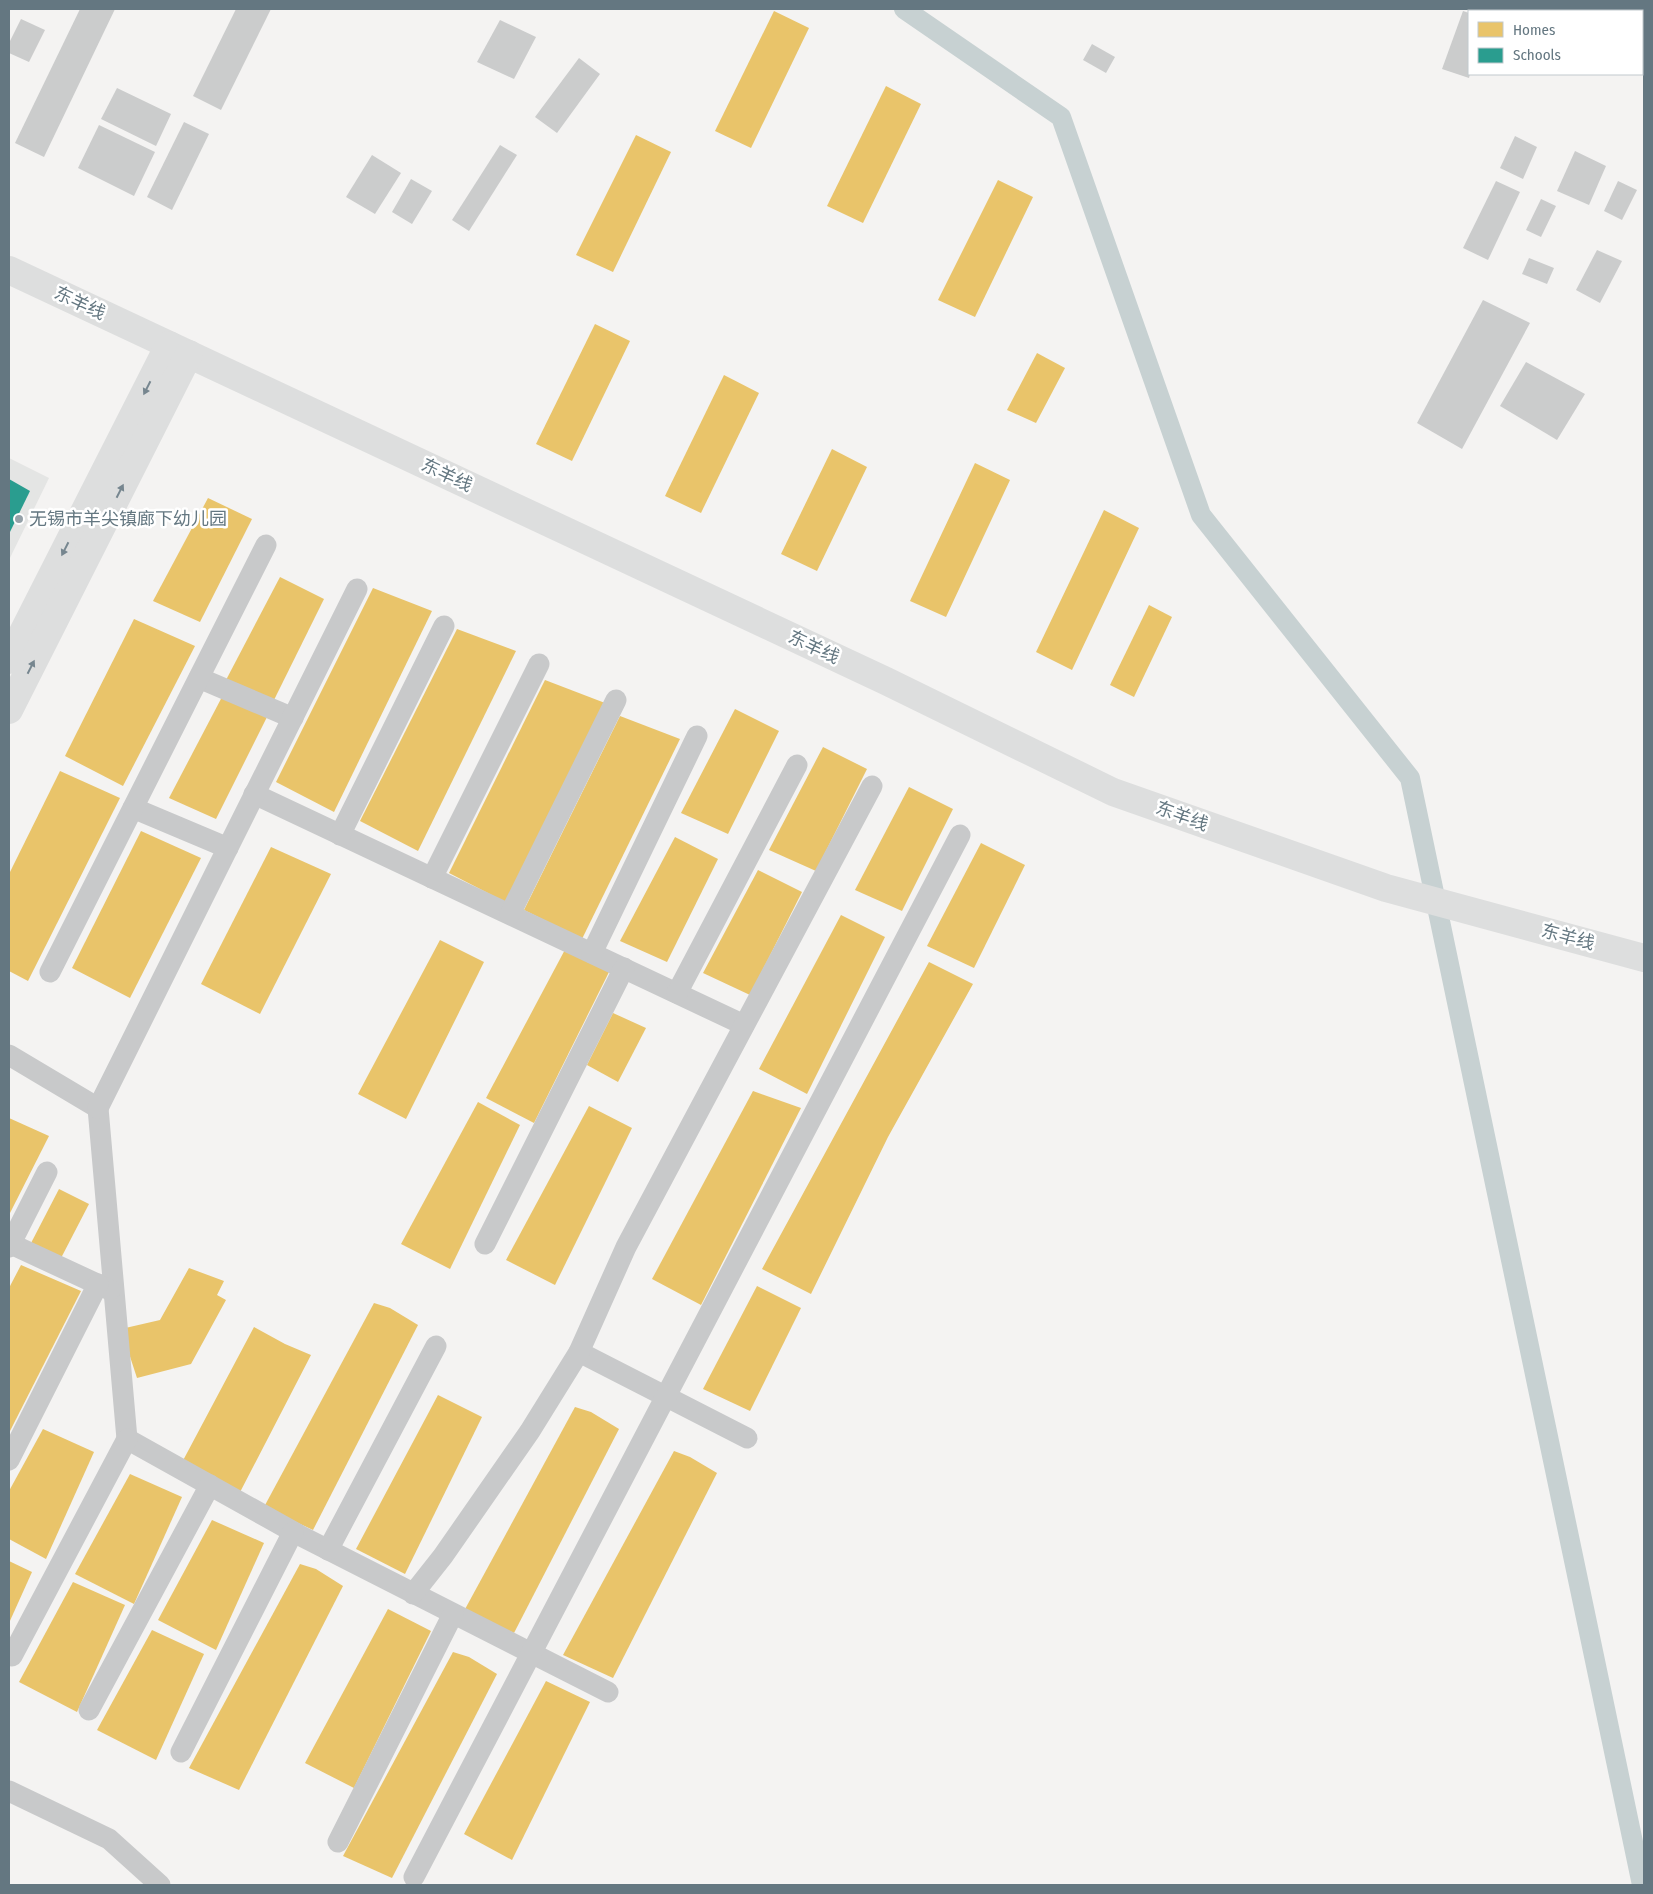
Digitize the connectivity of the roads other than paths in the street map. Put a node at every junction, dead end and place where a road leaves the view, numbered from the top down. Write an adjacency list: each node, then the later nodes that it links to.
1 (10, 274): 2 (main road, 东羊线)
2 (179, 349): 6 (main road, one-way to 6); 10 (main road, one-way to 2); 23 (main road, 东羊线)
3 (266, 545): 8 (street)
4 (357, 589): 11 (street)
5 (444, 626): 17 (street)
6 (9, 660)
7 (538, 664): 20 (street)
8 (199, 678): 11 (street); 16 (street)
9 (616, 700): 21 (street)
10 (9, 710)
11 (293, 718): 15 (street)
12 (698, 736): 22 (street)
13 (797, 765): 26 (street)
14 (872, 786): 27 (street)
15 (254, 794): 17 (street); 19 (street)
16 (133, 808): 19 (street); 25 (street)
17 (340, 835): 20 (street)
18 (960, 835): 36 (street)
19 (228, 848): 29 (street)
20 (432, 878): 21 (street)
21 (510, 914): 22 (street)
22 (592, 953): 24 (street)
23 (1644, 958)
24 (624, 968): 26 (street); 31 (street)
25 (50, 972)
26 (677, 993): 27 (street)
27 (744, 1025): 35 (street)
28 (9, 1055): 29 (street)
29 (98, 1108): 33 (street)
30 (47, 1172): 32 (street)
31 (485, 1244)
32 (10, 1246): 33 (street)
33 (106, 1288): 38 (street); 39 (street)
34 (436, 1346): 42 (street)
35 (579, 1352): 36 (street); 43 (street)
36 (666, 1396): 37 (street); 45 (street)
37 (747, 1438)
38 (127, 1439): 40 (street); 46 (street)
39 (11, 1452)
40 (210, 1485): 41 (street); 48 (street)
41 (292, 1532): 42 (street); 49 (street)
42 (328, 1550): 43 (street)
43 (414, 1594): 44 (street)
44 (453, 1614): 45 (street); 51 (street)
45 (531, 1653): 47 (street); 52 (street)
46 (12, 1656)
47 (608, 1692)
48 (89, 1710)
49 (181, 1752)
50 (9, 1790): 53 (street)
51 (338, 1842)
52 (414, 1877)
53 (160, 1885)

